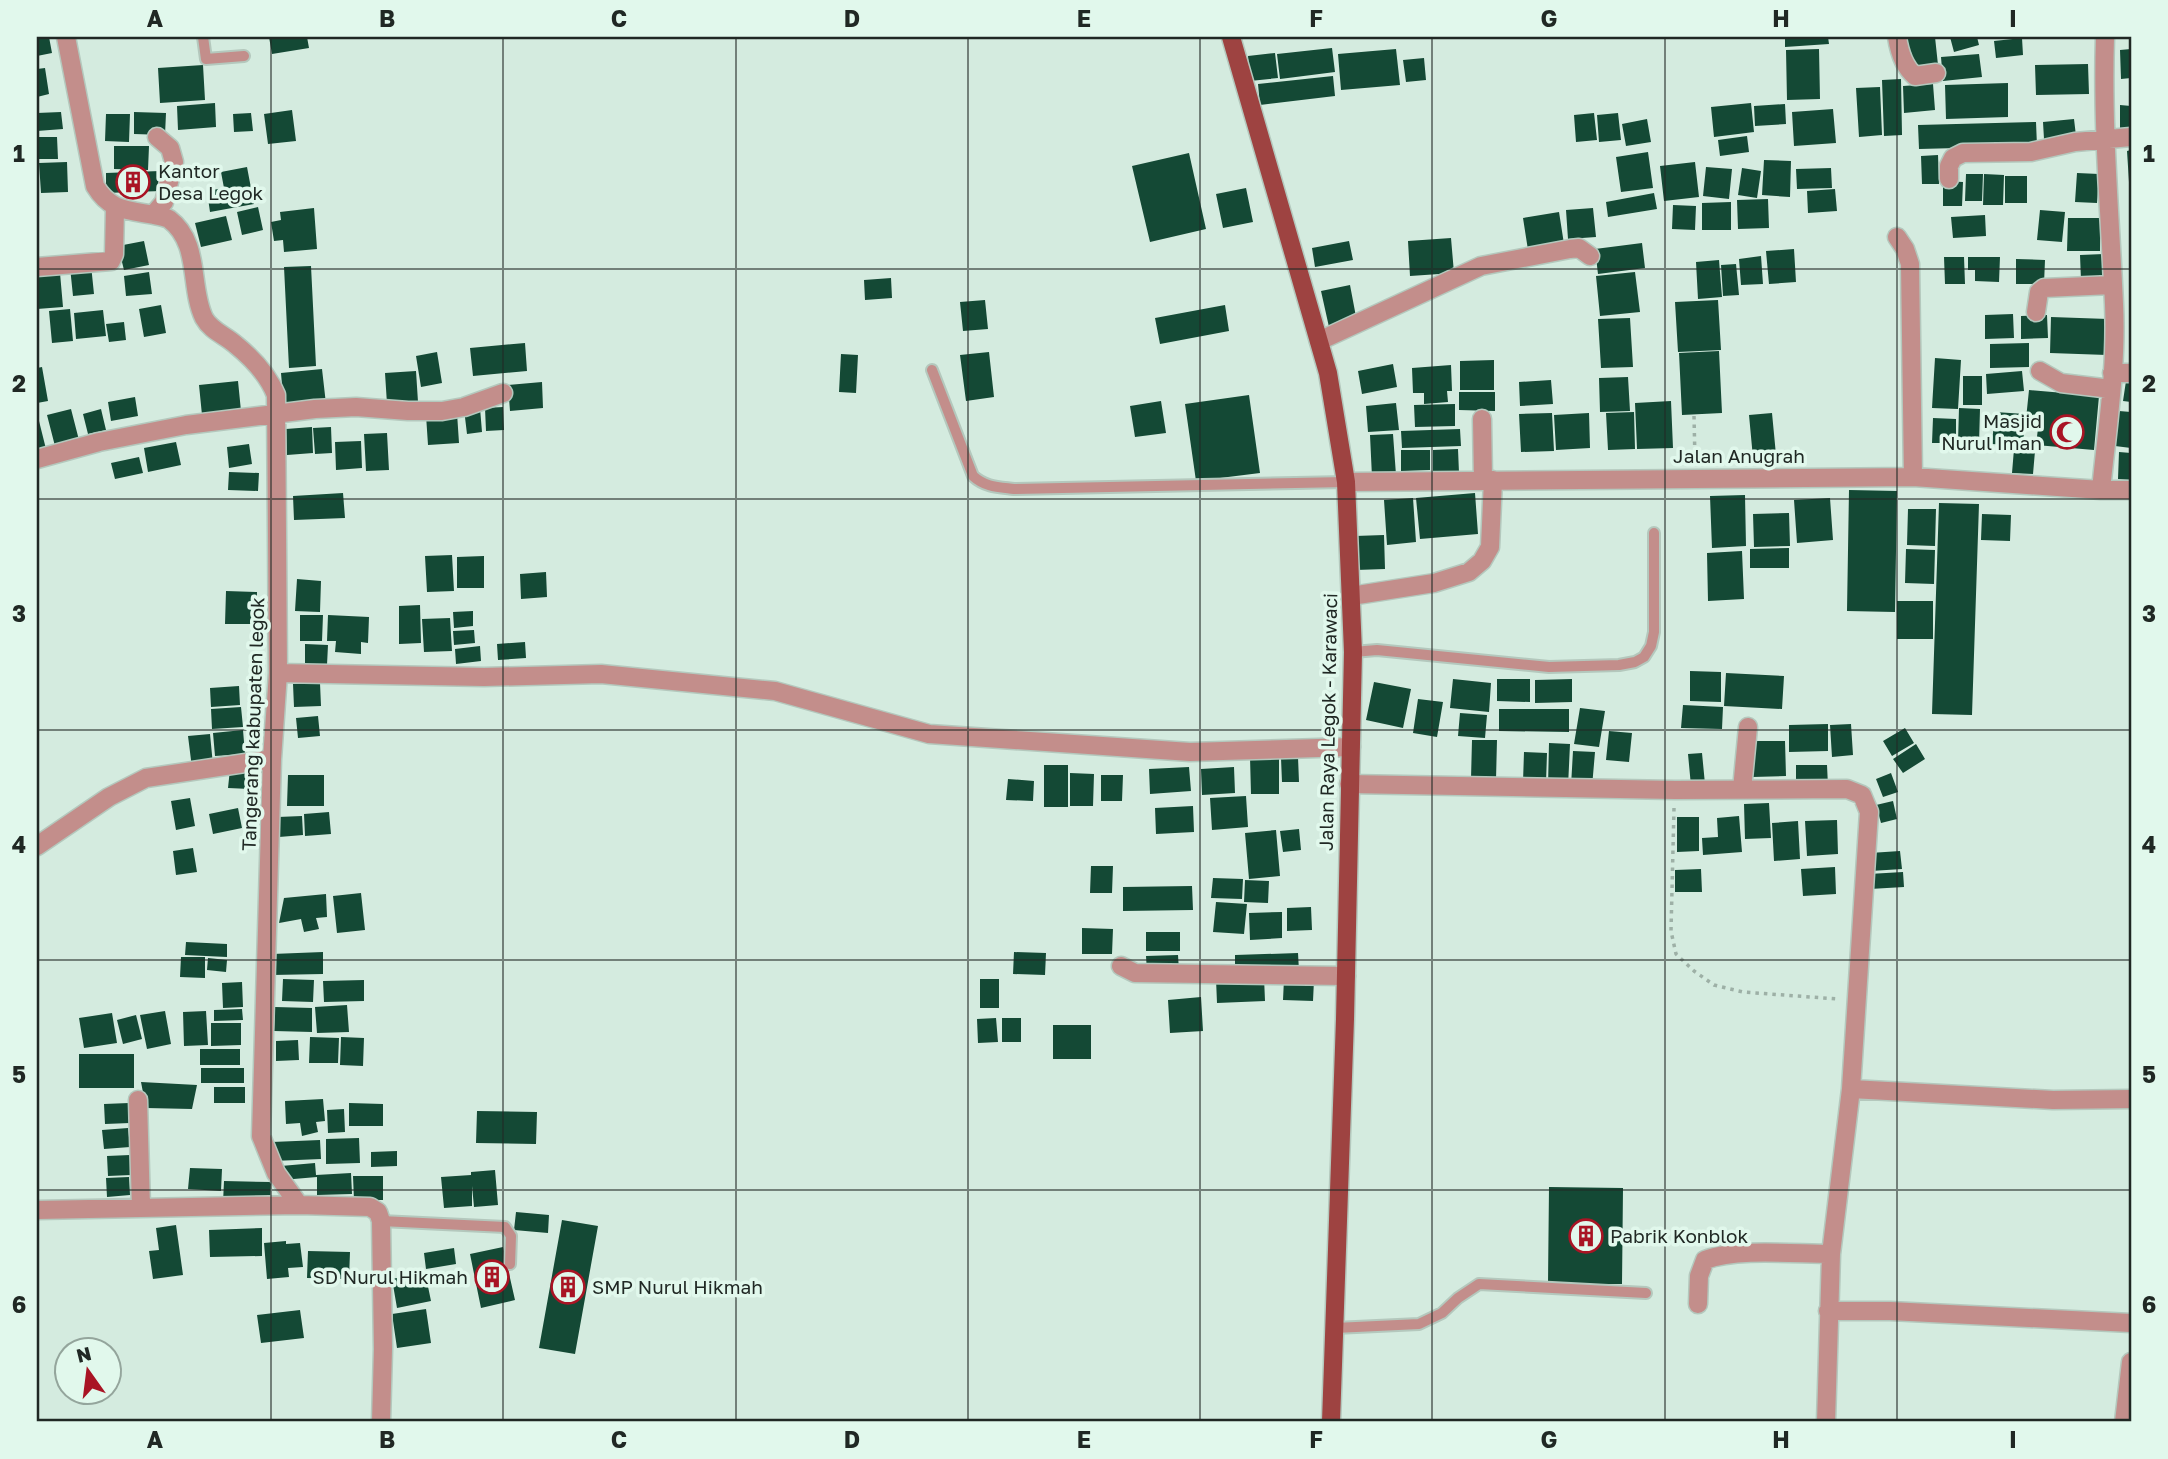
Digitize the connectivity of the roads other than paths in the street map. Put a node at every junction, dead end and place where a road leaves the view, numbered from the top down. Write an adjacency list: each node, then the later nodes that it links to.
1 (66, 37): 12 (street)
2 (203, 37): 6 (lane)
3 (1231, 37): 20 (main road, Jalan Raya Legok - Karawaci)
4 (1897, 37): 7 (street)
5 (2105, 37): 10 (street)
6 (244, 56)
7 (1936, 73)
8 (157, 137): 13 (street)
9 (2131, 137): 10 (street)
10 (2105, 139): 11 (street); 17 (street)
11 (1949, 178)
12 (115, 208): 13 (street, Tangerang kabupaten legok); 16 (street)
13 (153, 215): 26 (street, Tangerang kabupaten legok)
14 (1897, 237): 29 (street)
15 (1590, 256): 20 (street)
16 (37, 267)
17 (2112, 285): 18 (street); 19 (street)
18 (2123, 304): 24 (street)
19 (2036, 312)
20 (1319, 341): 31 (main road, Jalan Raya Legok - Karawaci)
21 (932, 370): 31 (lane)
22 (2040, 371): 24 (street)
23 (2131, 373): 24 (street)
24 (2112, 381): 32 (street)
25 (503, 393): 26 (street)
26 (276, 415): 28 (street); 37 (street, Tangerang kabupaten legok)
27 (1482, 418): 30 (street)
28 (37, 459)
29 (1913, 477): 30 (street, Jalan Anugrah); 32 (street, Jalan Anugrah)
30 (1488, 480): 31 (street, Jalan Anugrah); 35 (street)
31 (1346, 482): 35 (main road, Jalan Raya Legok - Karawaci)
32 (2101, 490): 33 (street, Jalan Anugrah)
33 (2131, 490)
34 (1654, 533): 36 (lane)
35 (1352, 596): 36 (main road, Jalan Raya Legok - Karawaci)
36 (1353, 652): 39 (main road, Jalan Raya Legok - Karawaci)
37 (278, 673): 39 (street); 40 (street, Tangerang kabupaten legok)
38 (1748, 727): 42 (street)
39 (1350, 747): 41 (main road, Jalan Raya Legok - Karawaci)
40 (272, 758): 43 (street); 49 (street, Tangerang kabupaten legok)
41 (1349, 783): 42 (street); 45 (main road, Jalan Raya Legok - Karawaci)
42 (1742, 789): 46 (street)
43 (37, 846)
44 (1121, 966): 45 (street)
45 (1346, 976): 59 (main road, Jalan Raya Legok - Karawaci)
46 (1851, 1089): 47 (street); 53 (street)
47 (2131, 1099)
48 (138, 1100): 50 (street)
49 (299, 1205): 50 (street); 52 (street)
50 (141, 1208): 51 (street)
51 (37, 1210)
52 (381, 1221): 54 (lane); 61 (street)
53 (1831, 1254): 56 (street); 57 (street)
54 (510, 1264)
55 (1646, 1293): 59 (lane)
56 (1698, 1304)
57 (1828, 1311): 58 (street); 63 (street)
58 (2131, 1323)
59 (1335, 1328): 62 (main road, Jalan Raya Legok - Karawaci)
60 (2131, 1363): 64 (street)
61 (381, 1422)
62 (1331, 1422)
63 (1826, 1422)
64 (2124, 1422)

